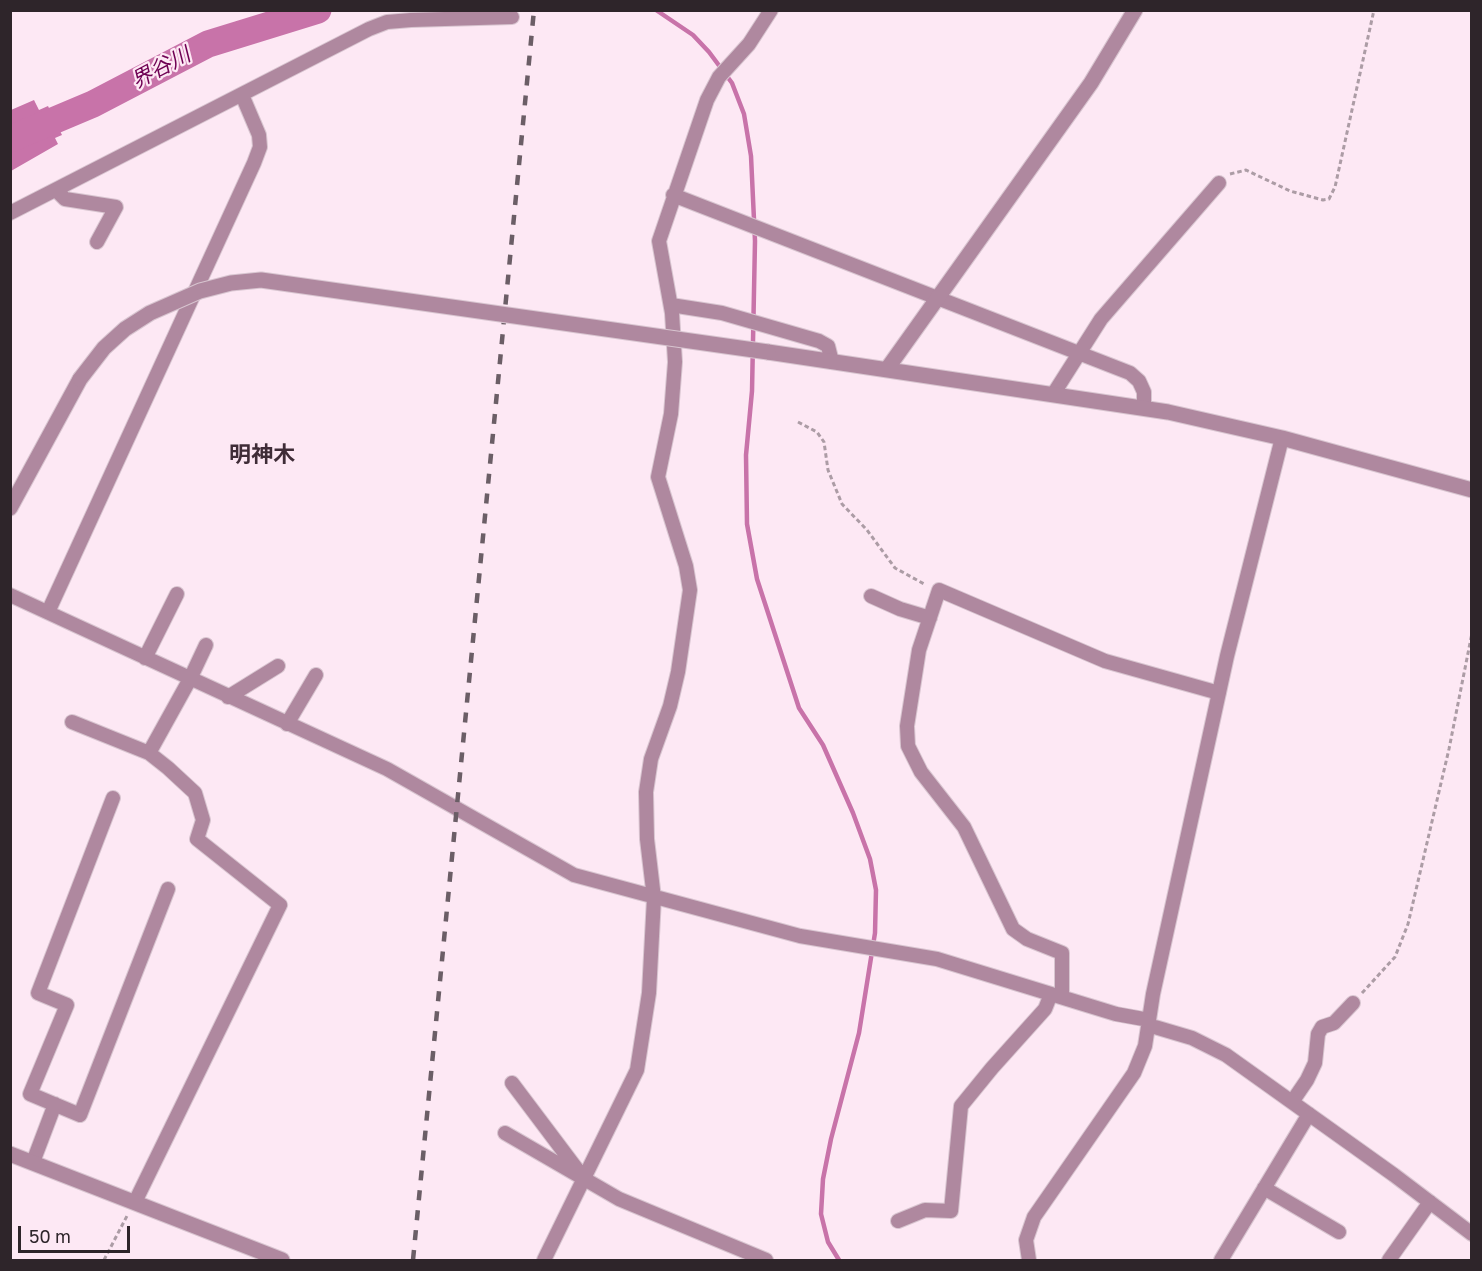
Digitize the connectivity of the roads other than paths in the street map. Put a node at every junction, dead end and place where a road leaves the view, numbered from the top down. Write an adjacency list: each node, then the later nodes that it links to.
1 (771, 10): 7 (street)
2 (1135, 10): 10 (street)
3 (512, 17): 4 (street)
4 (242, 95): 6 (street); 23 (street)
5 (1219, 183): 12 (street)
6 (56, 190): 8 (street); 9 (street)
7 (673, 195): 10 (street); 11 (street)
8 (10, 213)
9 (97, 242)
10 (936, 299): 12 (street); 14 (street)
11 (671, 305): 13 (street); 37 (street)
12 (1080, 353): 15 (street); 16 (street)
13 (832, 362): 14 (street); 19 (street, bridge)
14 (887, 369): 15 (street)
15 (1054, 393): 16 (street)
16 (1144, 408): 17 (street)
17 (1282, 438): 18 (street); 30 (street)
18 (1472, 490)
19 (10, 508)
20 (10, 594): 23 (street)
21 (177, 594): 26 (street)
22 (871, 596): 24 (street)
23 (48, 612): 26 (street)
24 (930, 618): 30 (street); 38 (street)
25 (206, 645): 29 (street)
26 (145, 657): 29 (street)
27 (278, 666): 31 (street)
28 (316, 675): 33 (street)
29 (190, 679): 31 (street); 34 (street)
30 (1219, 693): 40 (street)
31 (228, 697): 33 (street)
32 (72, 722): 34 (street)
33 (287, 724): 37 (street)
34 (149, 753): 50 (street)
35 (113, 798): 43 (street)
36 (168, 889): 43 (street)
37 (654, 898): 38 (street); 48 (street)
38 (1056, 996): 40 (street); 52 (street)
39 (1353, 1003): 42 (street)
40 (1149, 1023): 42 (street); 58 (street)
41 (512, 1083): 48 (street)
42 (1292, 1102): 44 (street)
43 (55, 1104): 47 (street)
44 (1309, 1114): 49 (street); 51 (street)
45 (505, 1133): 48 (street)
46 (10, 1154): 47 (street)
47 (33, 1162): 50 (street)
48 (584, 1178): 56 (street); 57 (street)
49 (1264, 1188): 53 (street); 59 (street)
50 (135, 1202): 55 (street)
51 (1430, 1202): 54 (street); 60 (street)
52 (898, 1221)
53 (1339, 1232)
54 (1472, 1234)
55 (282, 1260)
56 (544, 1260)
57 (766, 1260)
58 (1029, 1260)
59 (1221, 1260)
60 (1389, 1260)

